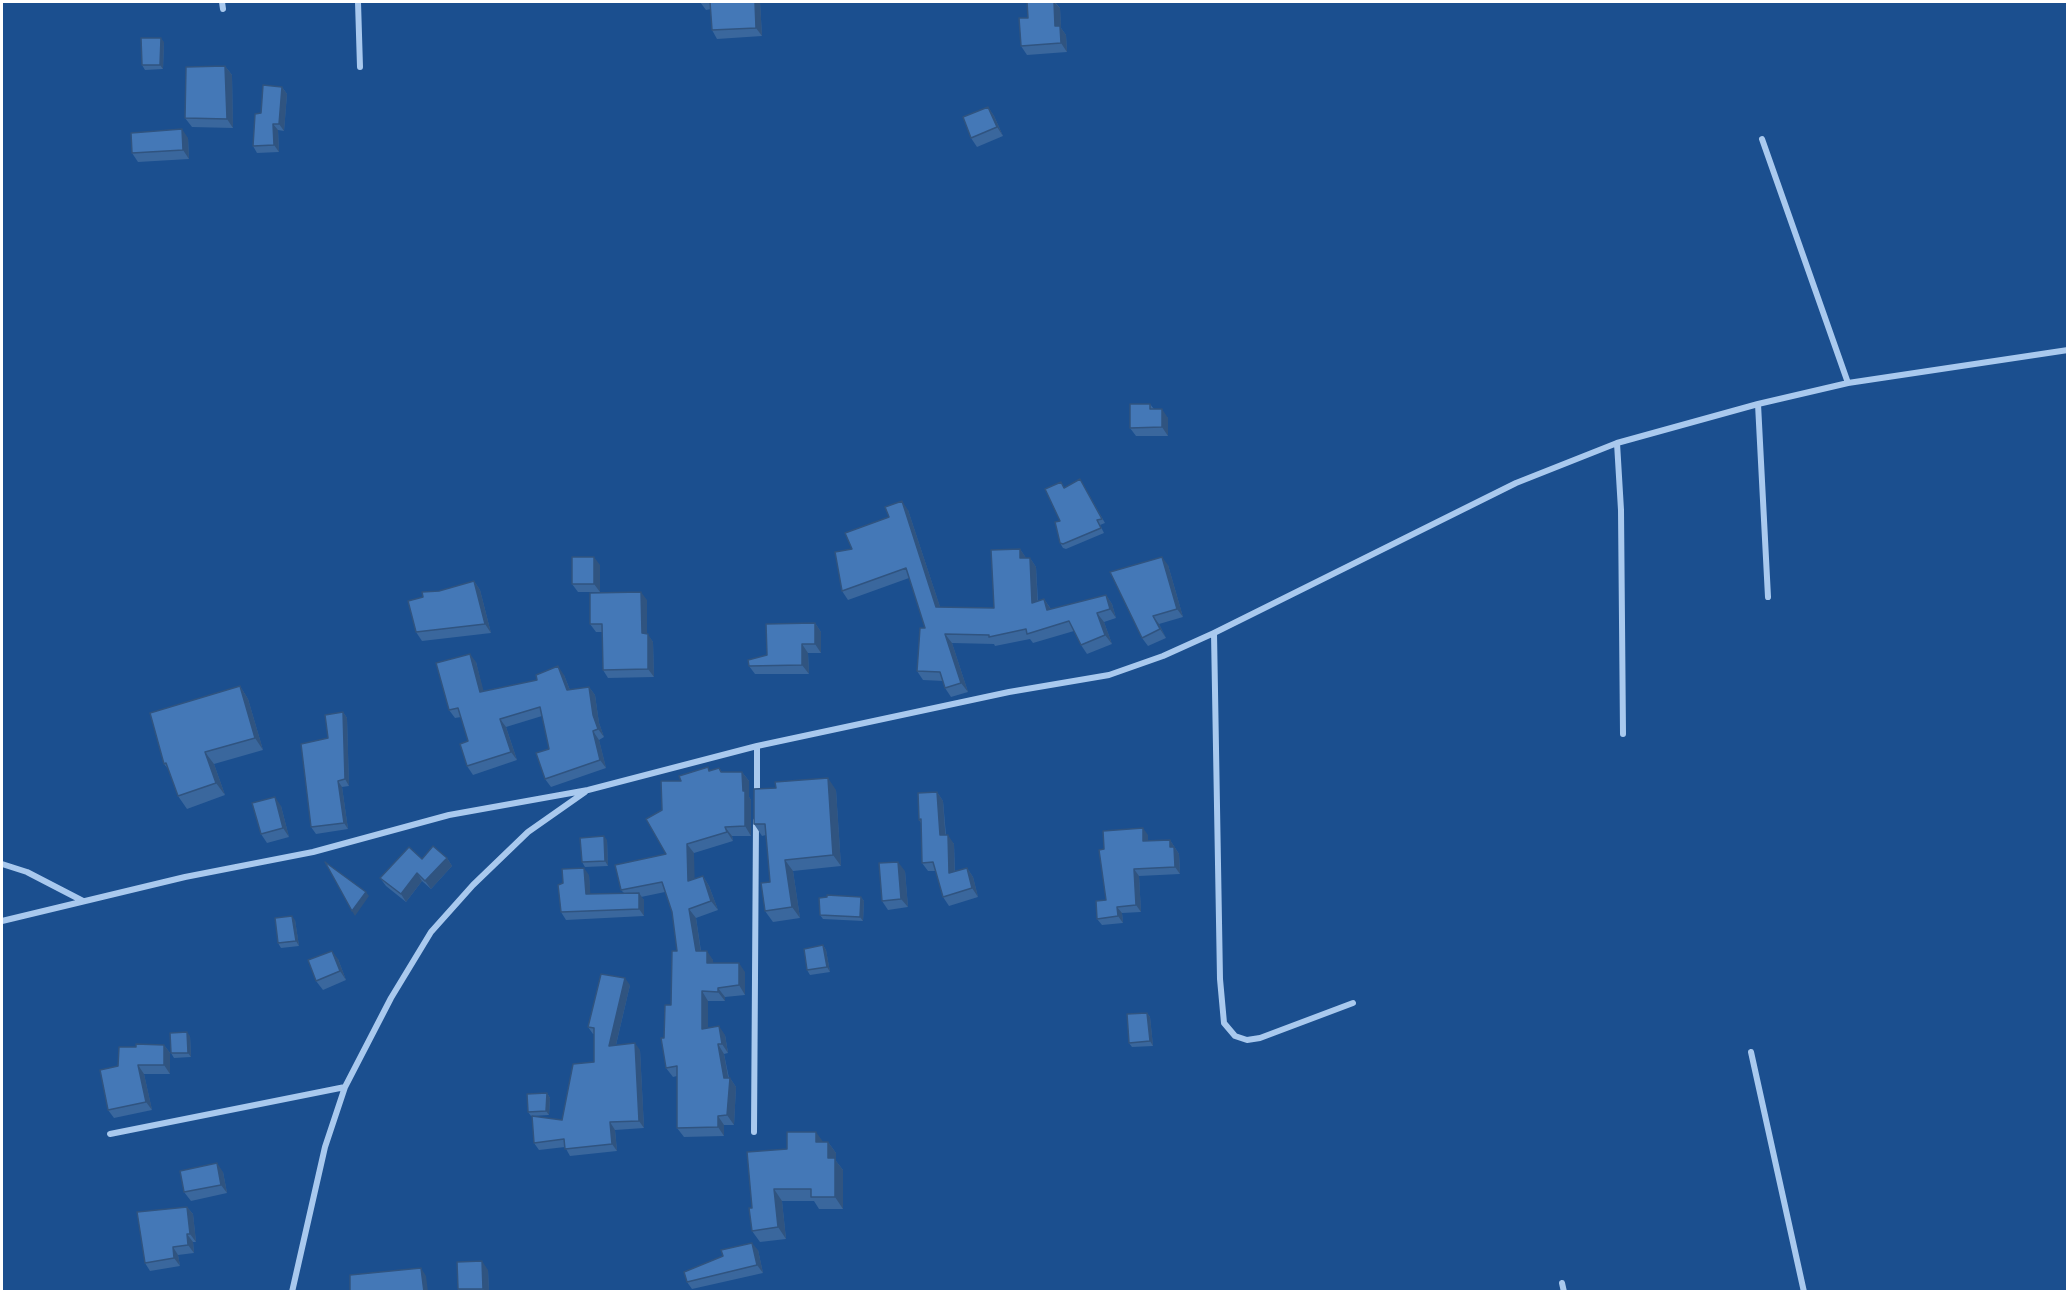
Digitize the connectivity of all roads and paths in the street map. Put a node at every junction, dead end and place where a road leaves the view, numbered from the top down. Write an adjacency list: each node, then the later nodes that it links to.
1 (358, 2): 2 (street)
2 (360, 67)
3 (1762, 139): 5 (street)
4 (2067, 350): 5 (street)
5 (1848, 383): 6 (street)
6 (1758, 404): 7 (street); 8 (street)
7 (1617, 443): 9 (street); 10 (street)
8 (1768, 597)
9 (1214, 633): 11 (street); 18 (street)
10 (1623, 734)
11 (757, 746): 12 (street); 13 (street)
12 (588, 790): 16 (street); 20 (street)
13 (757, 804)
14 (756, 816): 21 (street)
15 (2, 864): 16 (street)
16 (84, 902): 17 (street)
17 (2, 921)
18 (1353, 1003)
19 (1750, 1052): 26 (street)
20 (345, 1087): 22 (street); 24 (street)
21 (754, 1132)
22 (110, 1134)
23 (1562, 1283): 25 (street)
24 (292, 1292)
25 (1564, 1292)
26 (1804, 1292)

